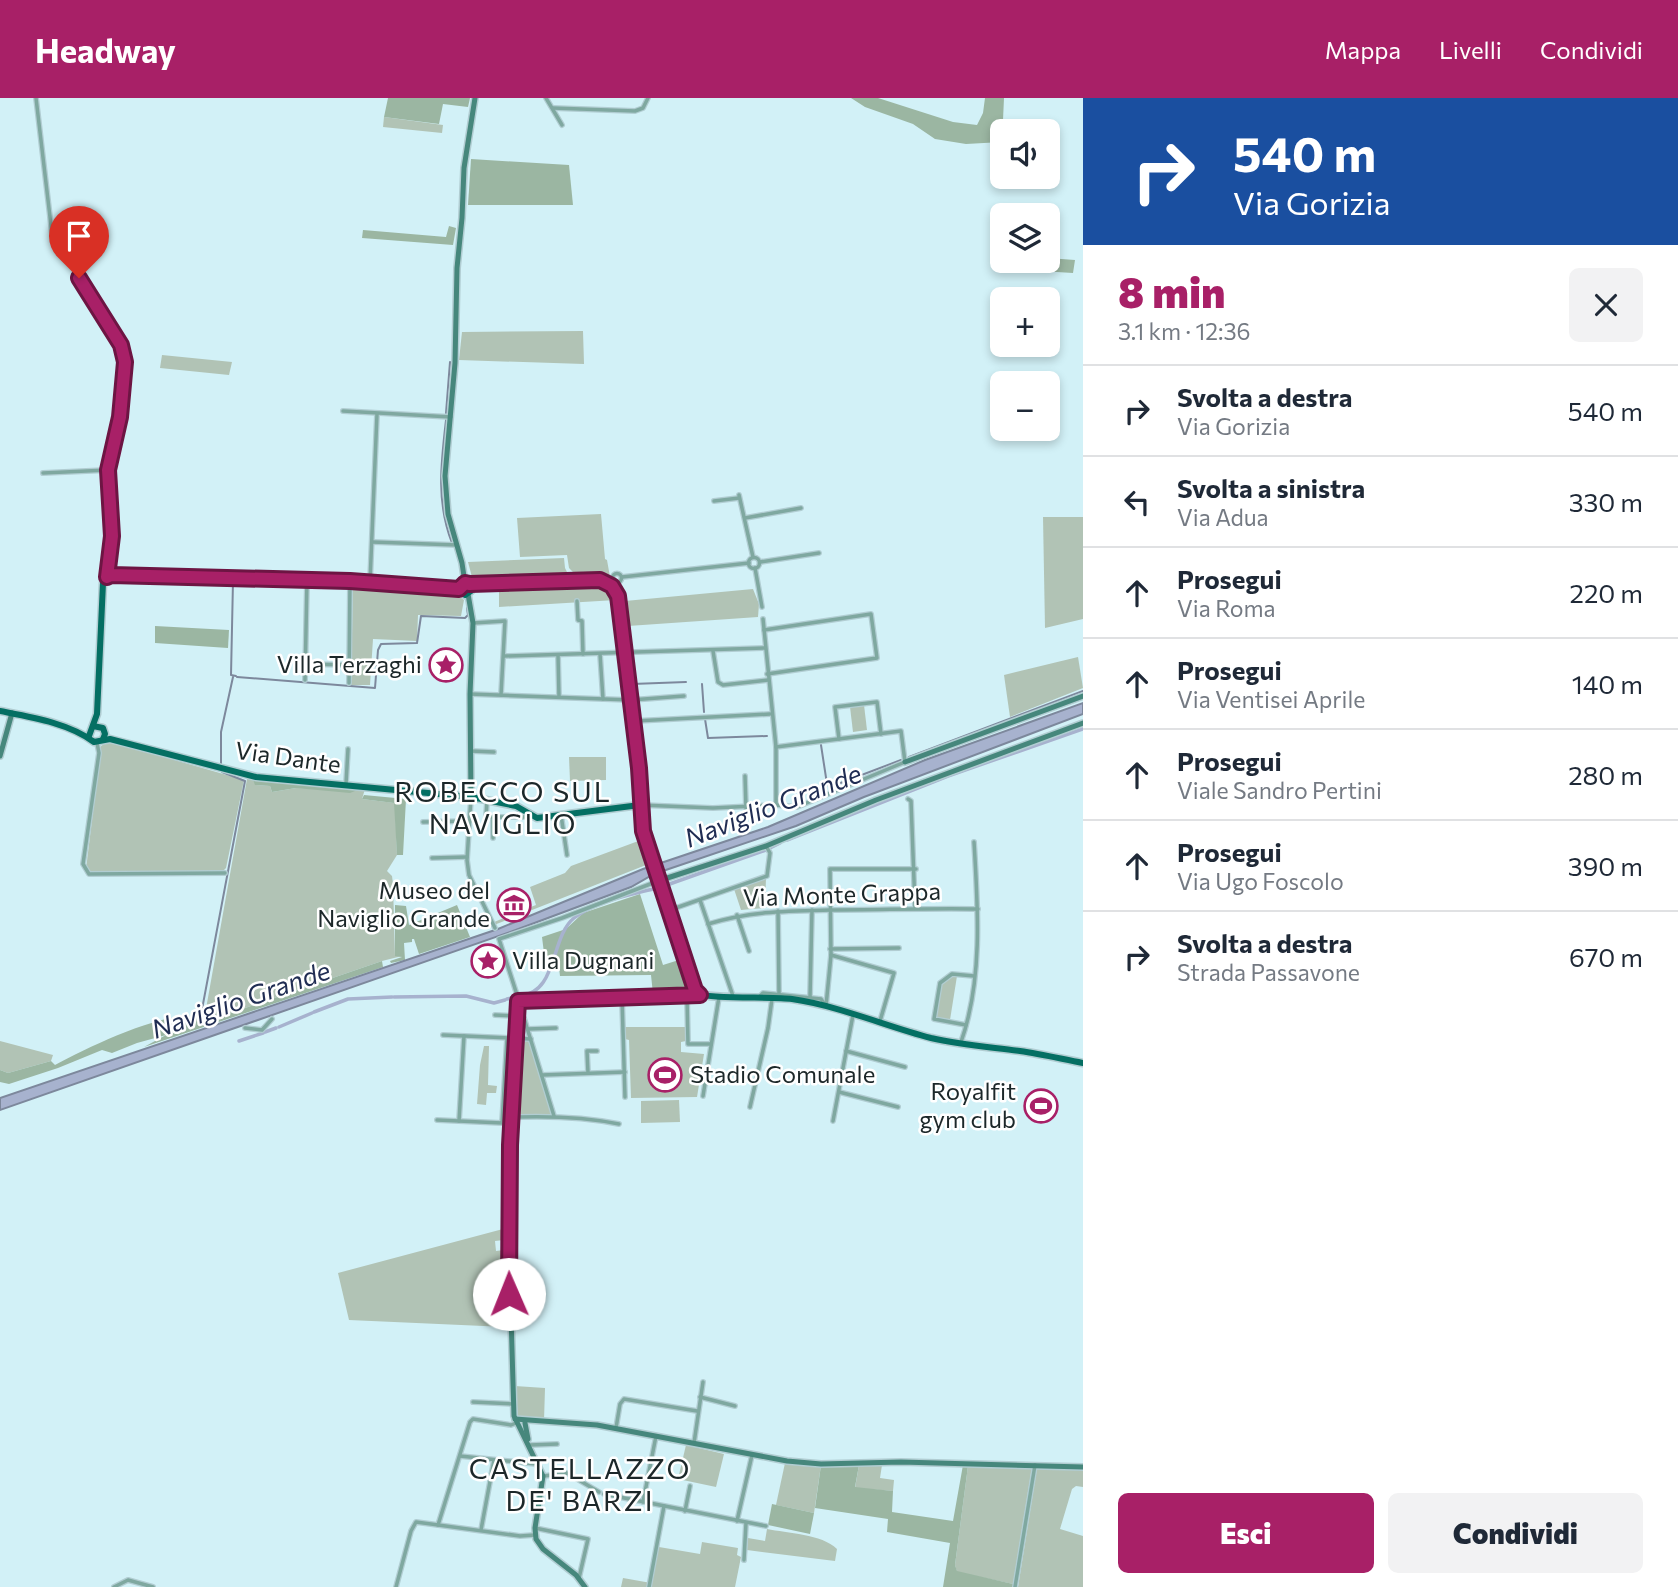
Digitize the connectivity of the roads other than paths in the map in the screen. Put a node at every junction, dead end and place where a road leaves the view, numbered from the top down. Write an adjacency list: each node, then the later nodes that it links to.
1 (36, 98): 10 (street)
2 (475, 98): 9 (street)
3 (545, 98): 5 (street)
4 (648, 98): 5 (street)
5 (553, 108): 6 (street)
6 (562, 125)
7 (343, 411): 8 (street)
8 (377, 414): 9 (street); 15 (street)
9 (451, 417): 16 (street)
10 (108, 470): 11 (street); 22 (street)
11 (43, 473)
12 (714, 501): 14 (street)
13 (801, 508): 14 (street)
14 (744, 518): 18 (street)
15 (372, 542): 16 (street); 25 (street)
16 (457, 545): 27 (street)
17 (819, 553): 19 (street)
18 (753, 557): 19 (street); 20 (street)
19 (760, 562): 21 (street)
20 (749, 563): 21 (street); 26 (street)
21 (755, 568): 30 (street)
22 (107, 577): 23 (main road); 59 (main road)
23 (307, 580): 24 (main road); 41 (street)
24 (350, 581): 25 (main road); 42 (street)
25 (370, 582): 27 (main road)
26 (614, 584): 27 (main road); 36 (main road)
27 (465, 585): 28 (main road)
28 (468, 594): 32 (street)
29 (577, 601): 37 (street)
30 (762, 607)
31 (763, 619): 33 (street)
32 (473, 623): 40 (street); 47 (street)
33 (764, 630): 34 (street); 43 (street)
34 (765, 648): 35 (street); 43 (street)
35 (713, 651): 36 (street); 45 (street)
36 (626, 652): 38 (street); 53 (main road)
37 (583, 654): 38 (street); 39 (street)
38 (600, 654): 52 (street)
39 (558, 655): 40 (street); 49 (street)
40 (504, 656): 48 (street)
41 (306, 664): 42 (street); 44 (street)
42 (349, 665): 46 (street)
43 (767, 674): 45 (street)
44 (305, 680)
45 (768, 680): 56 (street)
46 (349, 683)
47 (470, 694): 48 (street); 65 (street)
48 (501, 695): 49 (street)
49 (559, 696): 52 (street)
50 (684, 696): 53 (street)
51 (1083, 696): 68 (street)
52 (603, 699): 53 (street)
53 (631, 700): 57 (main road)
54 (0, 711): 55 (main road)
55 (12, 713): 59 (main road); 67 (street)
56 (771, 714): 57 (street); 63 (street)
57 (633, 721): 74 (main road)
58 (1083, 723): 87 (street)
59 (93, 730): 62 (main road); 62 (main road)
60 (881, 734): 61 (street); 61 (street); 68 (street)
61 (839, 738): 63 (street)
62 (100, 741): 70 (main road, Via Dante); 92 (street)
63 (776, 747): 75 (street)
64 (348, 749): 70 (street)
65 (469, 751): 66 (street); 71 (street)
66 (494, 752)
67 (0, 757)
68 (905, 762): 75 (street)
69 (745, 776): 78 (street)
70 (346, 786): 71 (main road, Via Dante)
71 (471, 797): 73 (main road, Via Dante); 83 (street)
72 (908, 799): 91 (street)
73 (488, 801): 79 (main road, Via Dante); 81 (street)
74 (640, 801): 76 (street); 76 (street); 77 (main road); 82 (main road)
75 (776, 805): 78 (street)
76 (651, 806): 78 (street)
77 (629, 807): 80 (main road); 82 (main road)
78 (746, 808)
79 (531, 815): 80 (main road); 81 (street)
80 (561, 815): 88 (street)
81 (493, 817): 85 (street)
82 (641, 818): 93 (main road)
83 (470, 821): 84 (street); 89 (street)
84 (423, 822)
85 (493, 838)
86 (974, 842): 96 (street)
87 (767, 848): 93 (street); 94 (street)
88 (567, 855)
89 (467, 857): 90 (street); 103 (street)
90 (432, 858)
91 (916, 869): 95 (street); 97 (street)
92 (225, 873)
93 (658, 879): 98 (main road); 118 (street)
94 (700, 900): 98 (street); 102 (street)
95 (915, 908): 96 (street, Via Monte Grappa); 97 (street, Via Monte Grappa)
96 (978, 909): 108 (street)
97 (829, 910): 100 (street, Via Monte Grappa); 105 (street)
98 (668, 911): 109 (main road)
99 (778, 911): 100 (street, Via Monte Grappa); 101 (street, Via Monte Grappa); 112 (street)
100 (812, 911): 115 (street)
101 (737, 915): 102 (street, Via Monte Grappa); 106 (street)
102 (708, 924): 111 (street)
103 (495, 928)
104 (899, 947): 105 (street)
105 (830, 948): 107 (street)
106 (749, 951)
107 (831, 955): 110 (street); 125 (street)
108 (974, 976): 126 (street); 126 (street)
109 (700, 995): 113 (street); 114 (main road)
110 (827, 995): 117 (street); 119 (street)
111 (733, 996): 112 (main road); 114 (main road)
112 (775, 996): 115 (street); 119 (main road); 147 (street)
113 (687, 997): 116 (street); 135 (street)
114 (719, 997): 135 (street)
115 (810, 997): 117 (street)
116 (622, 998): 118 (street); 141 (street)
117 (821, 999): 119 (street)
118 (519, 1001): 122 (street)
119 (826, 1006): 121 (main road)
120 (495, 1015): 122 (street)
121 (853, 1015): 125 (main road); 138 (street)
122 (516, 1016): 133 (street)
123 (524, 1018): 129 (street)
124 (272, 1019): 127 (street)
125 (879, 1023): 136 (main road)
126 (967, 1026): 136 (street)
127 (245, 1028)
128 (556, 1028): 129 (street)
129 (528, 1029): 134 (street)
130 (443, 1035): 131 (street)
131 (464, 1036): 132 (street); 152 (street)
132 (507, 1039): 133 (street); 152 (street)
133 (515, 1039): 134 (street); 158 (street)
134 (531, 1039): 143 (street)
135 (711, 1044): 145 (street)
136 (961, 1044): 139 (main road)
137 (597, 1051): 142 (street)
138 (846, 1051): 140 (street); 144 (street)
139 (1083, 1063)
140 (905, 1067)
141 (625, 1072): 142 (street); 146 (street)
142 (588, 1073): 143 (street)
143 (542, 1075): 149 (street)
144 (839, 1091): 148 (street); 153 (street)
145 (703, 1096)
146 (625, 1097)
147 (750, 1107)
148 (898, 1107)
149 (554, 1116): 150 (street); 154 (street)
150 (518, 1117)
151 (437, 1120): 152 (street)
152 (459, 1121)
153 (833, 1121)
154 (619, 1124)
155 (703, 1382): 156 (street)
156 (700, 1397): 159 (street); 160 (street)
157 (472, 1402): 158 (street)
158 (513, 1404): 162 (street)
159 (735, 1406)
160 (697, 1411): 163 (street); 165 (street)
161 (528, 1422): 162 (street); 163 (street); 167 (street)
162 (517, 1424): 167 (street); 169 (street)
163 (616, 1429): 164 (street)
164 (656, 1436): 165 (street); 176 (street)
165 (694, 1443): 168 (street)
166 (557, 1444): 167 (street)
167 (530, 1446): 171 (street)
168 (752, 1455): 172 (street); 179 (street)
169 (460, 1456): 170 (street); 181 (street)
170 (494, 1460): 171 (street); 183 (street)
171 (538, 1465): 174 (street)
172 (1035, 1465): 173 (street); 192 (street)
173 (1083, 1466)
174 (543, 1476): 176 (street); 184 (street)
175 (690, 1486): 178 (street)
176 (643, 1502): 177 (street)
177 (664, 1506): 178 (street); 191 (street)
178 (685, 1511): 179 (street)
179 (737, 1521): 180 (street)
180 (746, 1522): 182 (street); 185 (street)
181 (438, 1525): 183 (street); 189 (street)
182 (766, 1526)
183 (481, 1531): 184 (street)
184 (535, 1531): 186 (street); 186 (street)
185 (744, 1560)
186 (579, 1578): 190 (street)
187 (114, 1587): 188 (street)
188 (153, 1587)
189 (396, 1587)
190 (585, 1587)
191 (649, 1587)
192 (1015, 1587)

